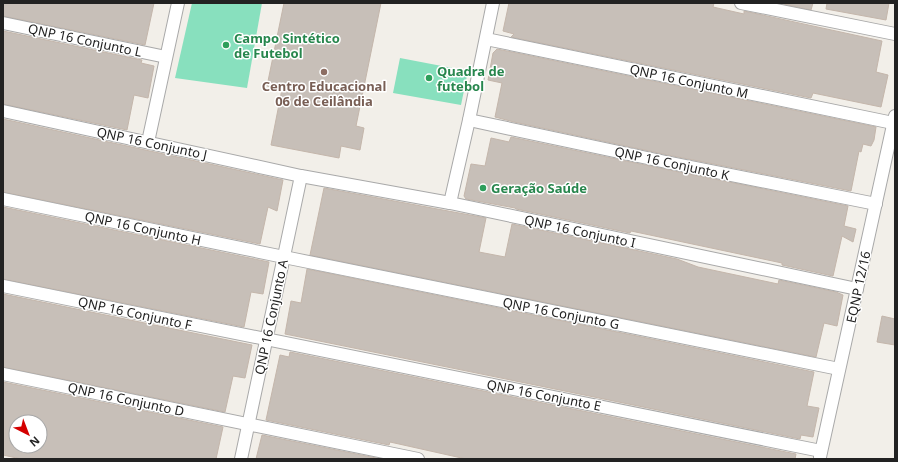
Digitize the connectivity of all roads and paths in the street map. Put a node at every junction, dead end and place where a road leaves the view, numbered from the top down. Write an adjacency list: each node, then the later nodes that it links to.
1 (178, 3): 7 (street)
2 (494, 3): 6 (street)
3 (741, 3): 5 (street)
4 (3, 23): 7 (street, QNP 16 Conjunto L)
5 (895, 34)
6 (486, 39): 9 (street, QNP 16 Conjunto M); 10 (street)
7 (166, 57): 11 (street)
8 (3, 111): 11 (street, QNP 16 Conjunto J)
9 (894, 119): 15 (street, EQNP 12/16)
10 (469, 120): 14 (street); 15 (street, QNP 16 Conjunto K)
11 (148, 142): 12 (street, QNP 16 Conjunto J)
12 (301, 176): 14 (street, QNP 16 Conjunto I); 16 (street, QNP 16 Conjunto A)
13 (3, 199): 16 (street, QNP 16 Conjunto H)
14 (450, 203): 18 (street, QNP 16 Conjunto I)
15 (876, 204): 18 (street, EQNP 12/16)
16 (284, 257): 19 (street, QNP 16 Conjunto A); 20 (street, QNP 16 Conjunto G)
17 (3, 286): 19 (street, QNP 16 Conjunto F)
18 (857, 289): 20 (street, EQNP 12/16)
19 (267, 340): 22 (street, QNP 16 Conjunto A); 23 (street, QNP 16 Conjunto E)
20 (839, 369): 23 (street, EQNP 12/16)
21 (3, 374): 22 (street, QNP 16 Conjunto D)
22 (248, 424): 24 (street, QNP 16 Conjunto A); 25 (street, QNP 16 Conjunto D)
23 (820, 455)
24 (241, 459)
25 (418, 459)

